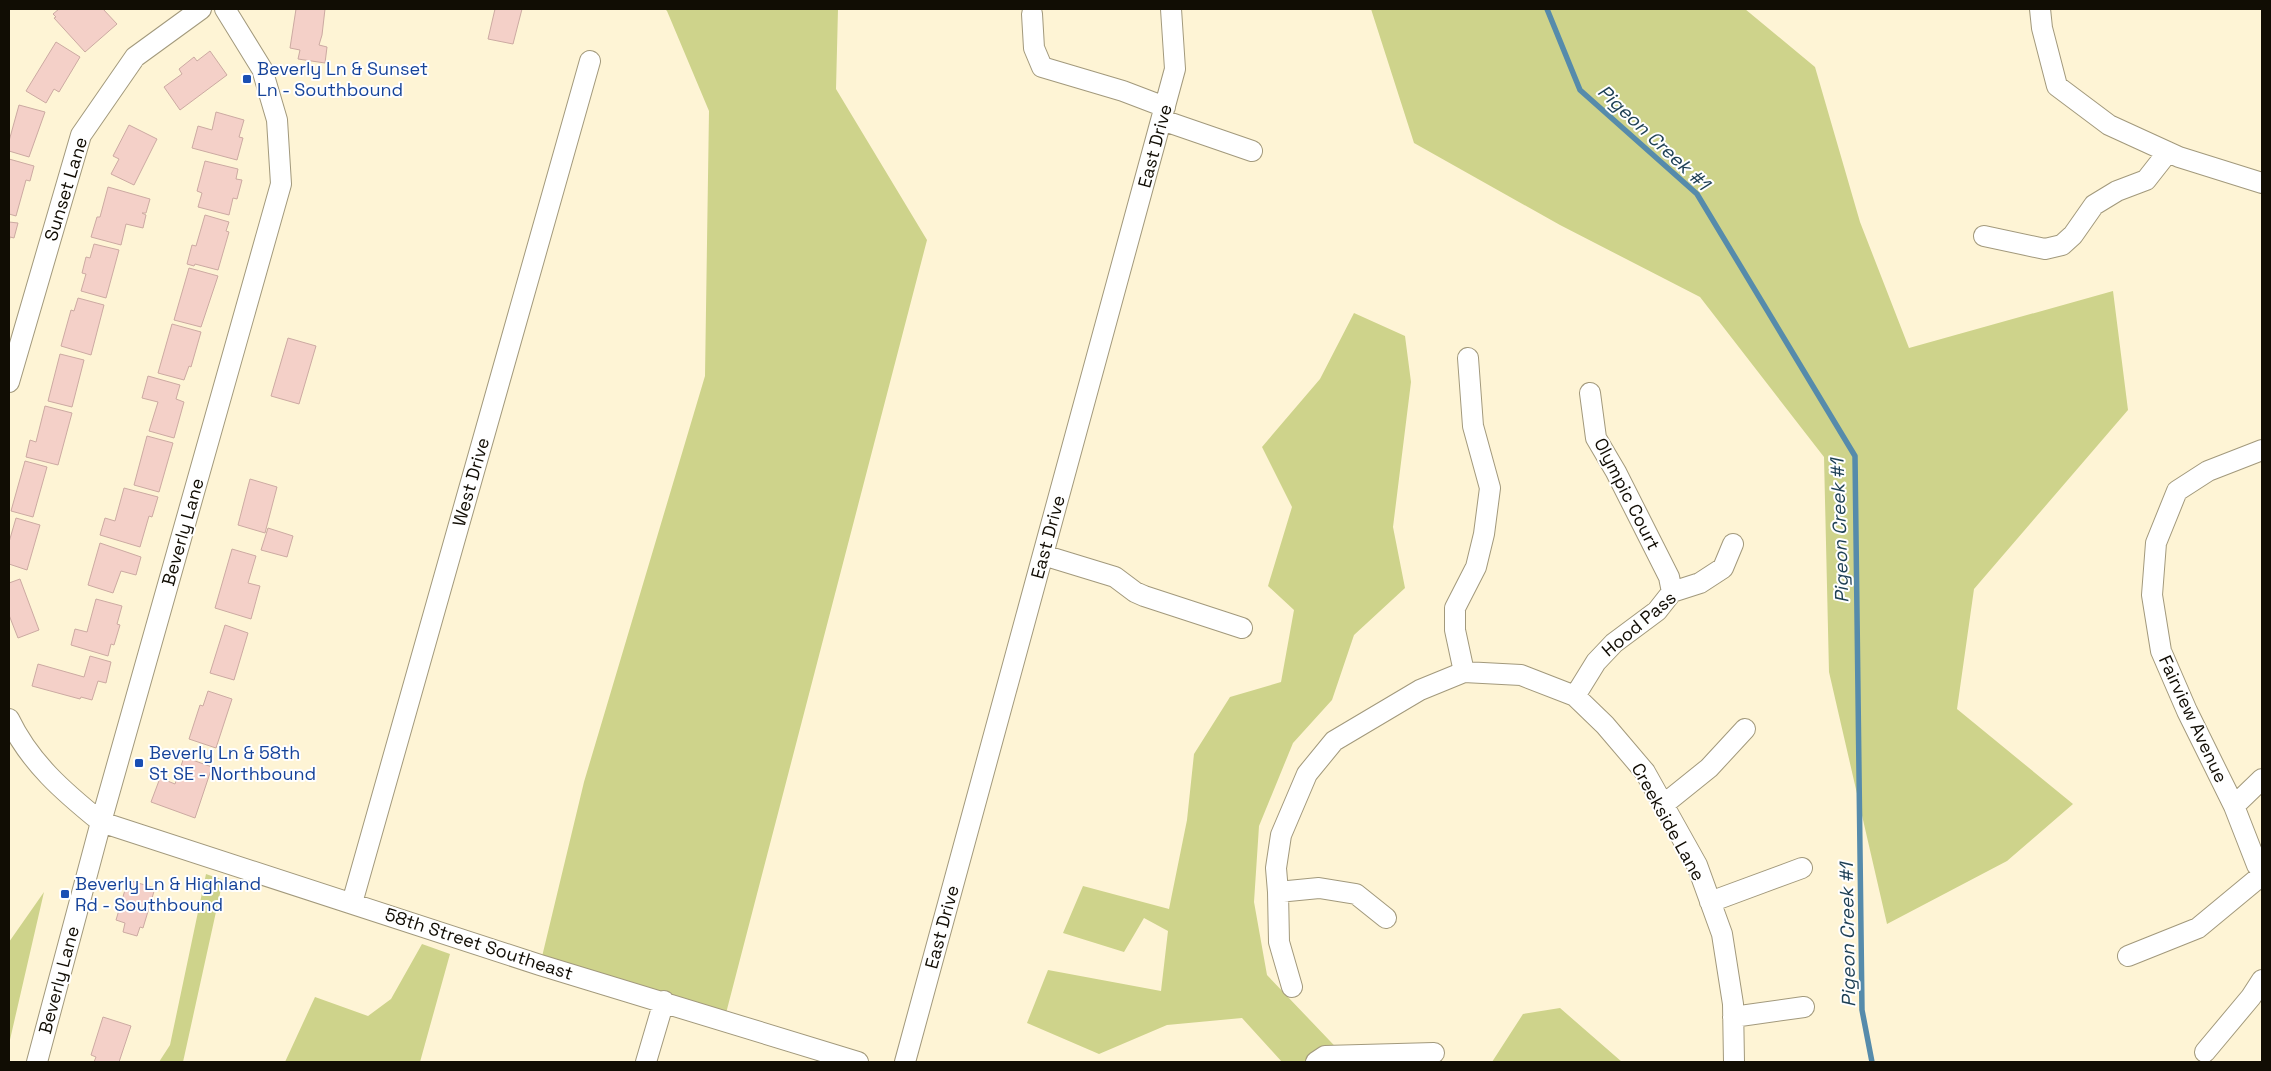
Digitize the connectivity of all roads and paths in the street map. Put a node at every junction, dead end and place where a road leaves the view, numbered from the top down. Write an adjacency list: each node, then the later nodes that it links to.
1 (201, 9): 13 (street, Sunset Lane)
2 (225, 9): 27 (street, Beverly Lane)
3 (1171, 9): 7 (street, East Drive)
4 (2040, 9): 9 (street)
5 (1032, 14): 7 (street)
6 (590, 61): 32 (street, West Drive)
7 (1164, 114): 8 (street); 17 (street, East Drive)
8 (1252, 151)
9 (2168, 152): 10 (street); 11 (street)
10 (2262, 183)
11 (1984, 236)
12 (1468, 358): 20 (street)
13 (9, 382)
14 (1590, 393): 18 (street, Olympic Court)
15 (2262, 450): 26 (street, Fairview Avenue)
16 (1734, 544): 18 (street, Hood Pass)
17 (1043, 555): 19 (street); 45 (street, East Drive)
18 (1672, 592): 21 (street, Hood Pass)
19 (1242, 628)
20 (1464, 672): 21 (street, Creekside Lane); 30 (street, Creekside Lane)
21 (1575, 696): 25 (street, Creekside Lane)
22 (9, 719): 27 (street)
23 (1745, 729): 25 (street)
24 (2262, 779): 26 (street)
25 (1663, 805): 31 (street, Creekside Lane)
26 (2234, 806): 29 (street, Fairview Avenue)
27 (101, 822): 32 (street, 58th Street Southeast); 42 (street, Beverly Lane)
28 (1802, 868): 31 (street)
29 (2262, 873): 34 (street)
30 (1278, 892): 33 (street); 36 (street, Creekside Lane)
31 (1710, 902): 39 (street, Creekside Lane)
32 (352, 904): 37 (street, 58th Street Southeast)
33 (1386, 918)
34 (2128, 956)
35 (2262, 980): 40 (street)
36 (1292, 986)
37 (664, 1002): 43 (street); 44 (street, 58th Street Southeast)
38 (1804, 1007): 39 (street)
39 (1733, 1017): 47 (street, Creekside Lane)
40 (2205, 1052)
41 (1434, 1053): 46 (street)
42 (37, 1062)
43 (646, 1062)
44 (858, 1062)
45 (905, 1062)
46 (1316, 1062)
47 (1734, 1062)

